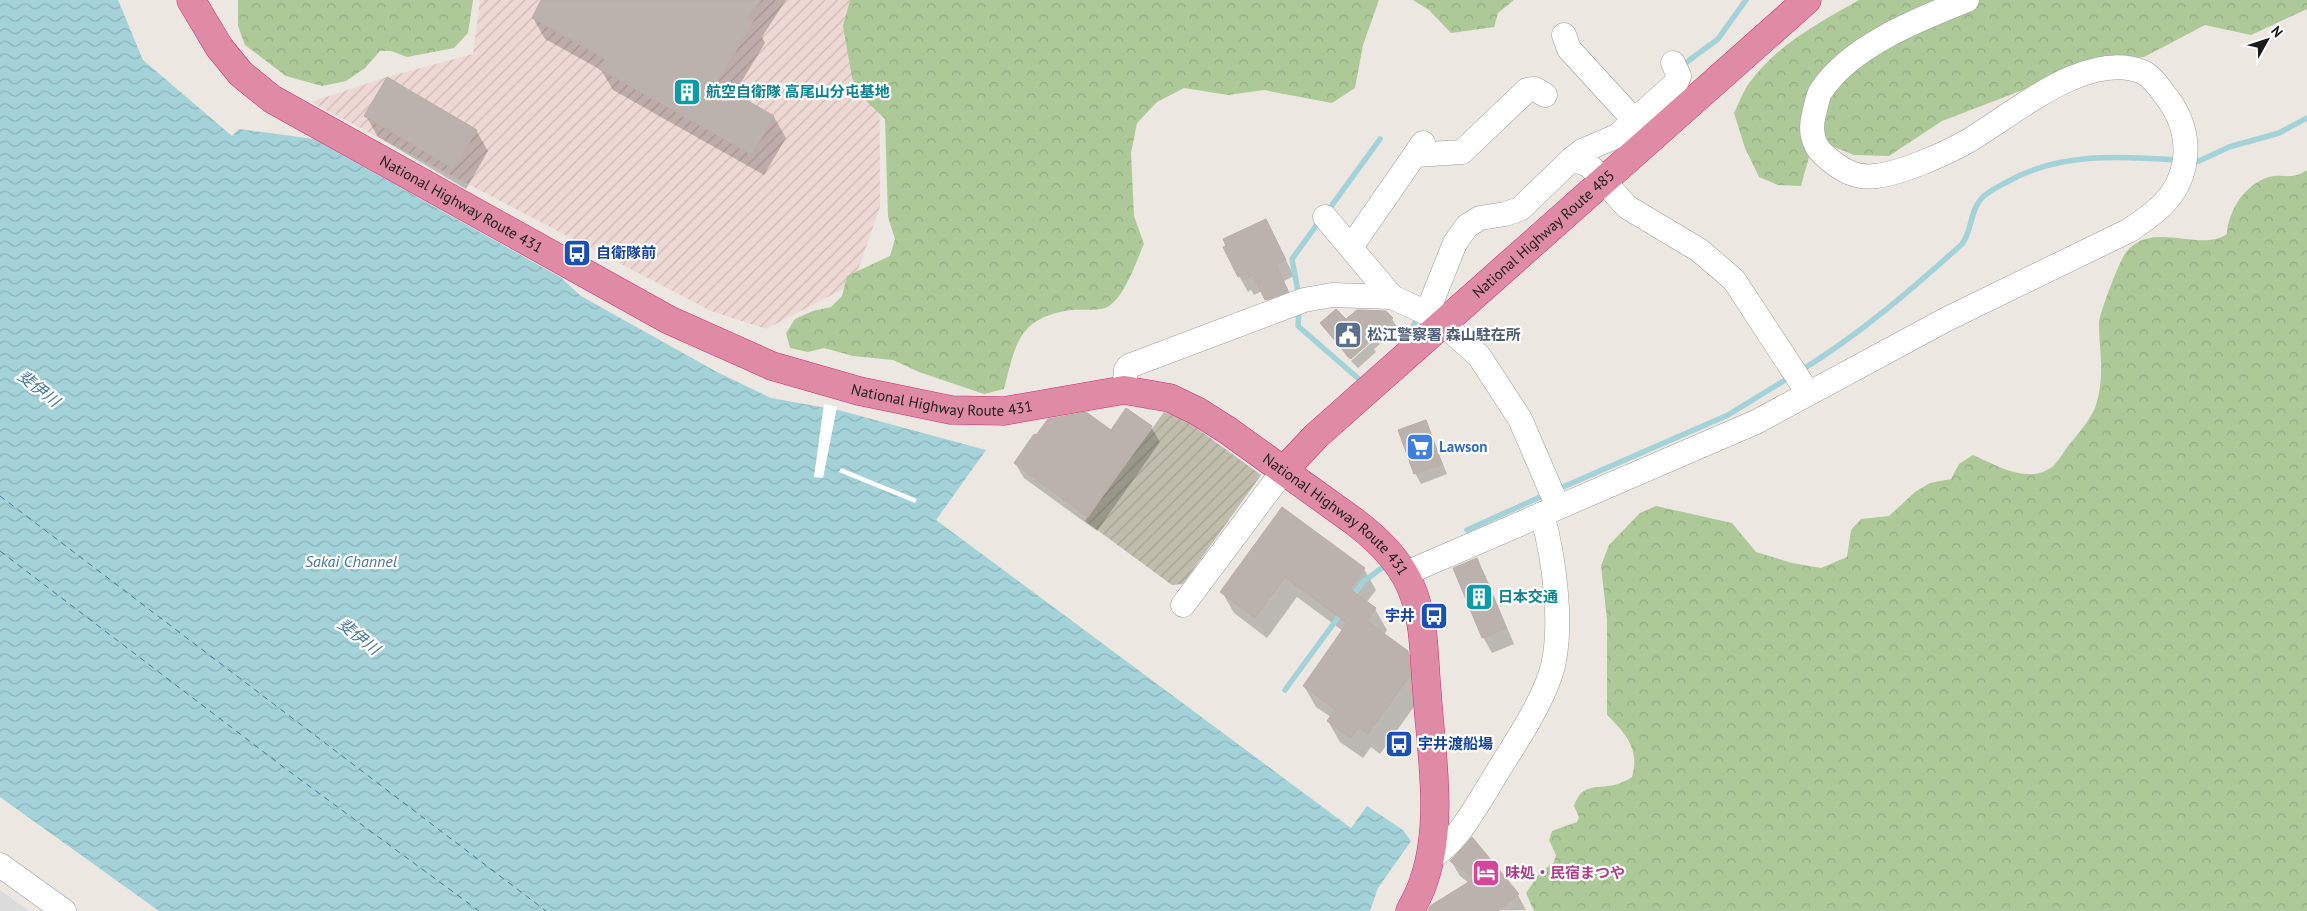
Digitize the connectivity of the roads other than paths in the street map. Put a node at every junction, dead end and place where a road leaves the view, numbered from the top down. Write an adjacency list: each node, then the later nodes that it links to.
1 (191, 0): 16 (highway, National Highway Route 431)
2 (1807, 0): 14 (highway, National Highway Route 485)
3 (1967, 0): 15 (street)
4 (1564, 35): 7 (street)
5 (1673, 63): 7 (street)
6 (1545, 95): 12 (street)
7 (1634, 120): 8 (street)
8 (1572, 159): 9 (street); 14 (street)
9 (1595, 171)
10 (1611, 189): 15 (street)
11 (1325, 217): 12 (street)
12 (1351, 247): 13 (street)
13 (1392, 297): 14 (street); 16 (street)
14 (1428, 314): 17 (highway, National Highway Route 485); 18 (street)
15 (1800, 381): 18 (street)
16 (1124, 390): 17 (highway, National Highway Route 431)
17 (1284, 470): 19 (highway, National Highway Route 431); 20 (street)
18 (1551, 501): 19 (street); 21 (street)
19 (1404, 574): 21 (highway, National Highway Route 431)
20 (1183, 605)
21 (1430, 858): 24 (highway, National Highway Route 431)
22 (0, 865): 23 (street)
23 (64, 911)
24 (1410, 911)

